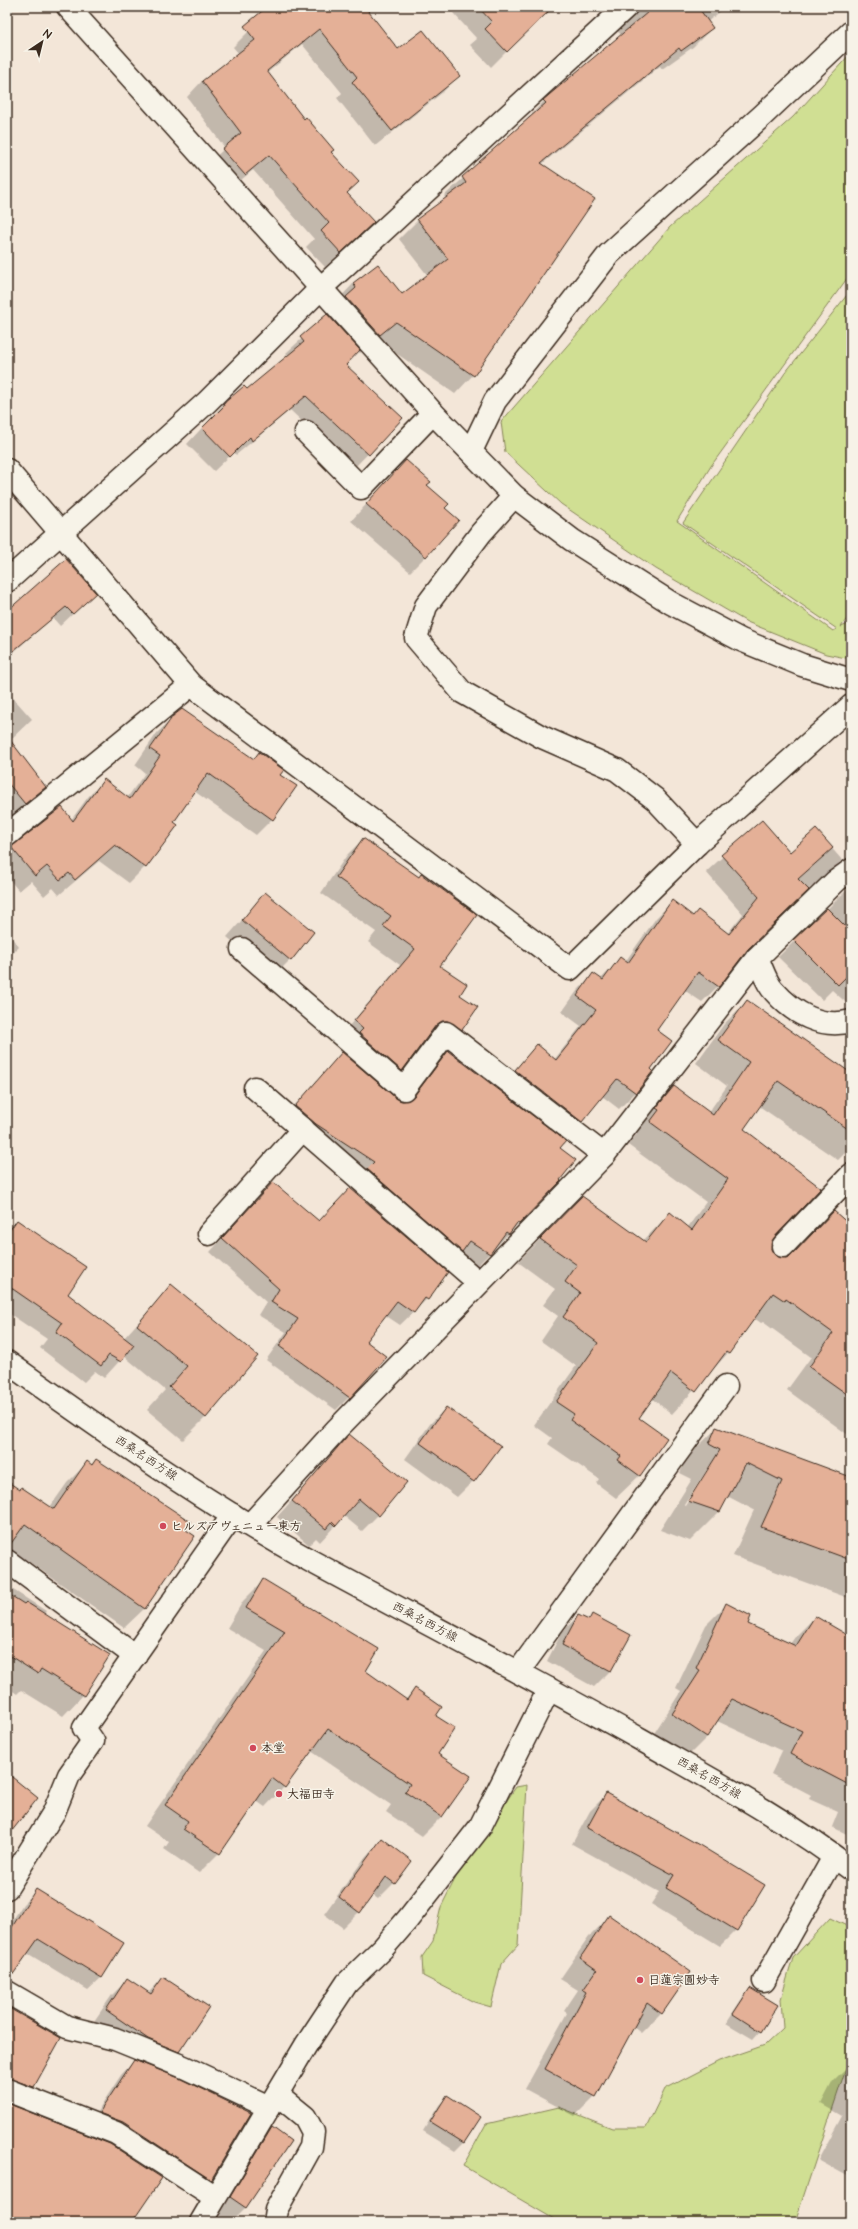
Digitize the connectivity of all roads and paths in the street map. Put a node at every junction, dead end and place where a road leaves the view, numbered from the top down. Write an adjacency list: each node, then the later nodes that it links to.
1 (68, 7): 4 (street)
2 (626, 7): 4 (street)
3 (851, 32): 7 (street)
4 (322, 287): 5 (street); 10 (street)
5 (433, 413): 6 (street); 7 (street)
6 (306, 432)
7 (471, 452): 9 (street)
8 (7, 470): 10 (street)
9 (514, 496): 12 (street); 16 (street)
10 (61, 534): 11 (street); 13 (street)
11 (7, 580)
12 (851, 680)
13 (191, 685): 15 (street); 16 (street)
14 (851, 706): 16 (street)
15 (7, 835)
16 (696, 844)
17 (851, 870): 19 (street)
18 (242, 949): 23 (street)
19 (757, 958): 20 (street); 23 (street)
20 (851, 1021)
21 (255, 1088): 22 (street)
22 (303, 1129): 25 (street); 27 (street)
23 (604, 1155): 27 (street)
24 (851, 1176): 26 (street)
25 (209, 1234)
26 (783, 1246)
27 (478, 1282): 30 (street)
28 (7, 1362): 30 (street, 西桑名西方線)
29 (726, 1386): 33 (street)
30 (242, 1520): 32 (street); 33 (street, 西桑名西方線)
31 (7, 1561): 32 (street)
32 (135, 1656): 36 (street)
33 (518, 1672): 34 (street, 西桑名西方線)
34 (549, 1688): 35 (street, 西桑名西方線); 40 (street)
35 (843, 1863): 37 (street)
36 (7, 1888)
37 (764, 1980)
38 (7, 1992): 40 (street)
39 (7, 2090): 41 (street)
40 (274, 2101): 41 (street); 43 (street)
41 (215, 2197): 42 (street)
42 (201, 2222)
43 (274, 2222)

